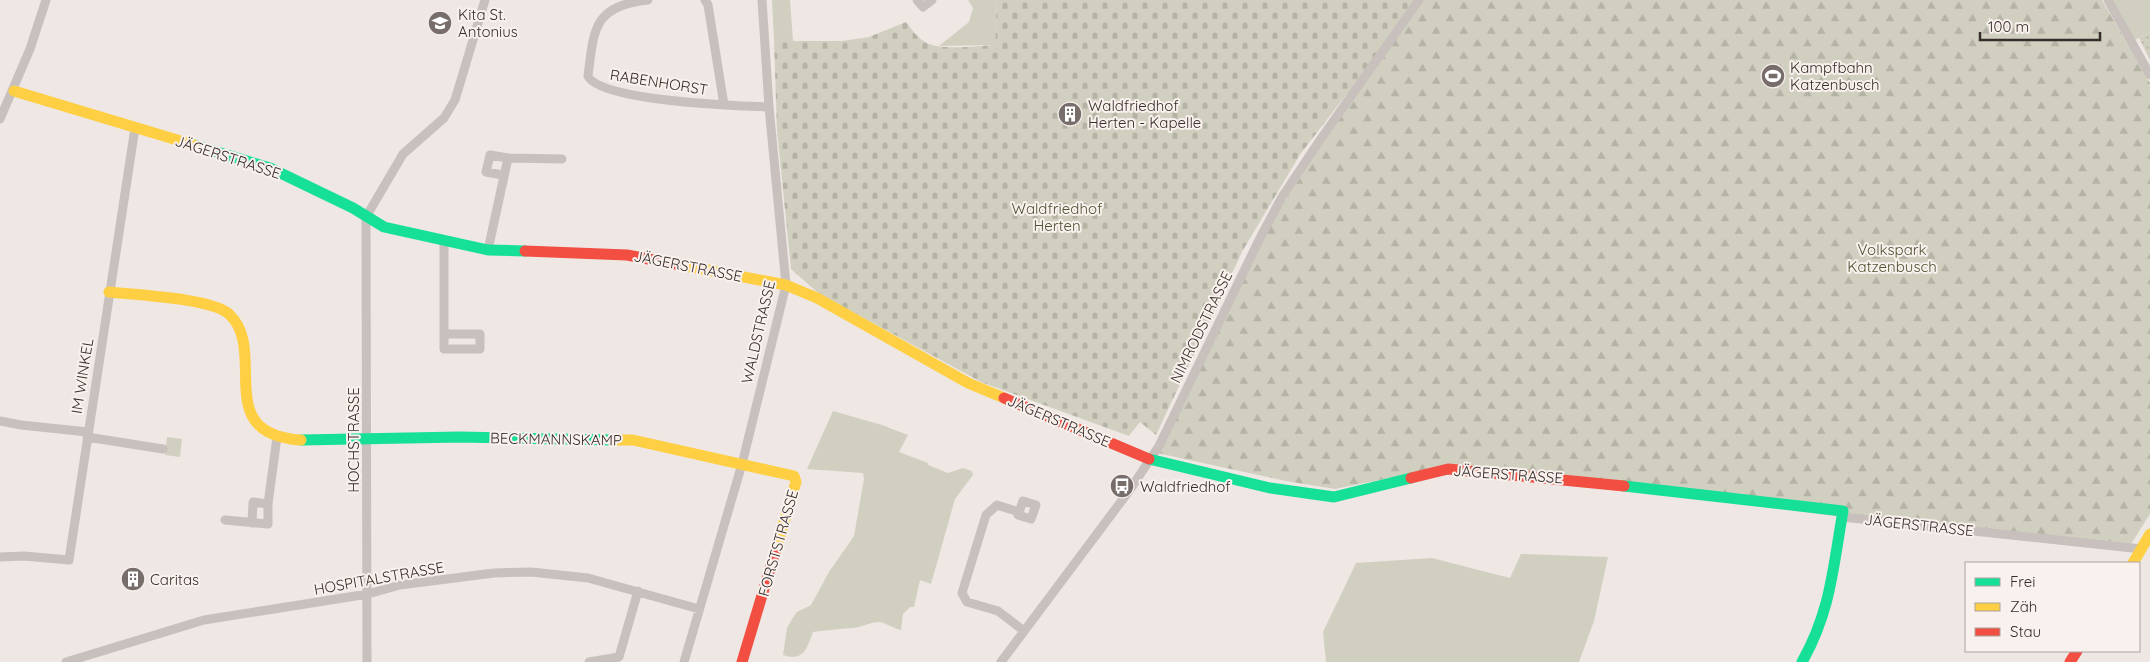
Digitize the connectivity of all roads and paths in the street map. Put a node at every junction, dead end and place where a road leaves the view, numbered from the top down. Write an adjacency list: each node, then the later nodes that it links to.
1 (46, 0): 11 (street)
2 (485, 0): 19 (street)
3 (648, 0): 12 (street, RABENHORST)
4 (705, 0): 12 (street, RABENHORST)
5 (762, 0): 13 (street, WALDSTRASSE)
6 (918, 0): 7 (street)
7 (932, 0)
8 (1419, 0): 30 (street, NIMRODSTRASSE)
9 (2108, 0): 10 (street)
10 (2150, 75)
11 (14, 91): 14 (street); 15 (street, JÄGERSTRASSE)
12 (724, 105): 13 (street, RABENHORST)
13 (769, 108): 22 (street, WALDSTRASSE)
14 (0, 119)
15 (135, 128): 19 (street, JÄGERSTRASSE); 23 (street, IM WINKEL)
16 (508, 158): 17 (street); 18 (street); 18 (street)
17 (562, 159)
18 (503, 175): 21 (street)
19 (366, 217): 20 (street, JÄGERSTRASSE); 28 (street, HOCHSTRASSE)
20 (444, 240): 21 (street, JÄGERSTRASSE); 24 (street)
21 (488, 250): 22 (street, JÄGERSTRASSE)
22 (786, 285): 30 (street, JÄGERSTRASSE); 31 (street, WALDSTRASSE)
23 (109, 292): 26 (street, IM WINKEL); 27 (street)
24 (444, 334)
25 (0, 420): 26 (street)
26 (87, 435): 29 (street); 39 (street, IM WINKEL)
27 (277, 437): 28 (street, BECKMANNSKAMP); 32 (street)
28 (368, 440): 31 (street, BECKMANNSKAMP); 42 (street, HOCHSTRASSE)
29 (163, 449)
30 (1150, 460): 34 (street, JÄGERSTRASSE); 44 (street, NIMRODSTRASSE)
31 (742, 464): 43 (street, WALDSTRASSE); 49 (street, FORSTSTRASSE)
32 (268, 504): 36 (street); 36 (street)
33 (1019, 512): 44 (street)
34 (1842, 517): 38 (street, JÄGERSTRASSE); 51 (street)
35 (225, 520): 36 (street)
36 (252, 522)
37 (2150, 534): 38 (street)
38 (2142, 549): 40 (street)
39 (0, 557)
40 (2134, 562)
41 (638, 591): 42 (street, HOSPITALSTRASSE); 43 (street, HOSPITALSTRASSE); 47 (street)
42 (368, 594): 45 (street, HOSPITALSTRASSE); 46 (street, HOCHSTRASSE)
43 (700, 609): 48 (street, WALDSTRASSE)
44 (1024, 631): 50 (street, NIMRODSTRASSE)
45 (66, 662)
46 (367, 662)
47 (589, 662)
48 (684, 662)
49 (742, 662)
50 (1001, 662)
51 (1802, 662)

